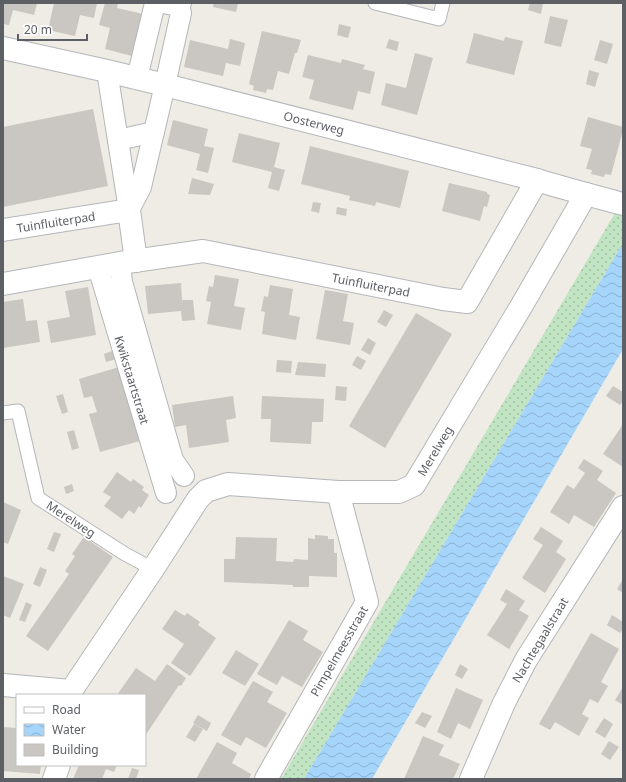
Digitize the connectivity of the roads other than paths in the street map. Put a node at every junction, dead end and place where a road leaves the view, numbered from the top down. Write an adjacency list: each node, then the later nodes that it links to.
1 (155, 3): 7 (street)
2 (375, 3): 3 (lane)
3 (443, 3)
4 (174, 4): 8 (street)
5 (3, 48): 6 (street, Oosterweg)
6 (107, 71): 7 (street, Oosterweg); 10 (street)
7 (137, 78): 8 (street, Oosterweg)
8 (165, 85): 9 (street); 11 (street, Oosterweg)
9 (154, 132): 10 (street); 14 (street)
10 (118, 140): 14 (street)
11 (537, 180): 12 (street, Oosterweg); 16 (street, Tuinfluiterpad)
12 (586, 194): 13 (street, Oosterweg); 23 (street, Merelweg)
13 (623, 204)
14 (129, 210): 15 (street, Tuinfluiterpad); 16 (street)
15 (3, 230)
16 (128, 262): 17 (street, Tuinfluiterpad); 19 (street, Kwikstaartstraat)
17 (98, 267): 18 (street, Tuinfluiterpad); 19 (street, Kwikstaartstraat)
18 (3, 284)
19 (141, 380): 21 (street, Kwikstaartstraat)
20 (3, 414): 26 (lane, Merelweg)
21 (152, 417): 22 (street, Kwikstaartstraat); 24 (street, Kwikstaartstraat)
22 (184, 476)
23 (338, 492): 26 (street, Merelweg); 31 (street, Pimpelmeesstraat)
24 (166, 494)
25 (623, 507): 32 (street, Nachtegaalstraat)
26 (153, 570): 28 (street, Merelweg)
27 (3, 685): 28 (street, Merelweg)
28 (70, 693)
29 (59, 766): 30 (street)
30 (54, 779)
31 (266, 779)
32 (471, 779)

